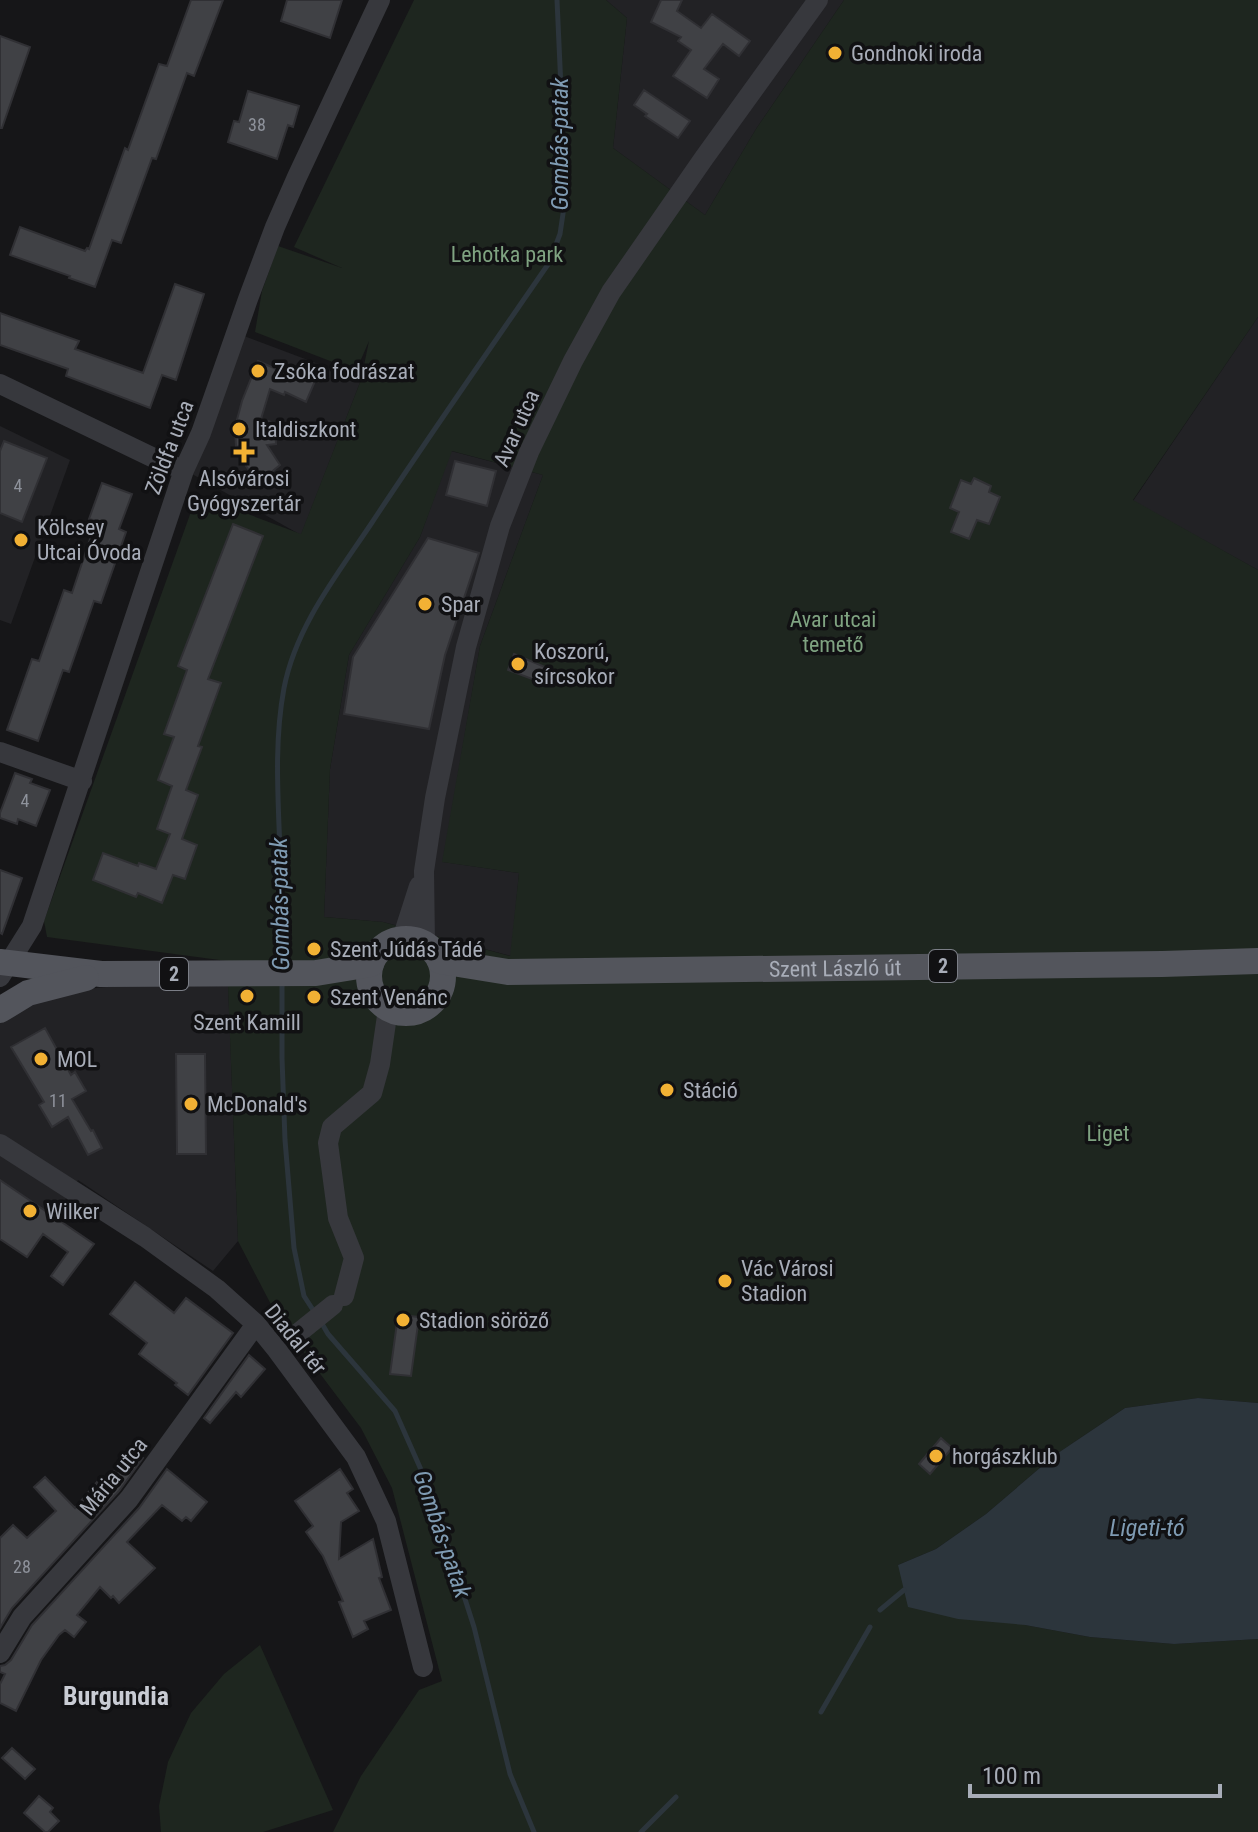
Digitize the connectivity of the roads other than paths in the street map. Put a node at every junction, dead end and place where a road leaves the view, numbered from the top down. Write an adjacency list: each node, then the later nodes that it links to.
1 (380, 0): 4 (street, Zöldfa utca)
2 (818, 0): 7 (street, Avar utca)
3 (0, 384): 4 (street)
4 (184, 470): 6 (street, Zöldfa utca)
5 (0, 752): 6 (street)
6 (82, 781): 10 (street, Zöldfa utca)
7 (427, 958): 8 (main road, Szent László út / 2); 9 (main road); 13 (main road, 2)
8 (1258, 961)
9 (371, 964): 11 (main road, 2); 13 (main road)
10 (3, 967): 12 (main road, 2)
11 (316, 973): 12 (main road, 2); 13 (main road, 2)
12 (101, 974): 14 (main road)
13 (380, 1000): 17 (street)
14 (0, 1010)
15 (0, 1144): 16 (street, Diadal tér)
16 (256, 1324): 18 (street, Mária utca); 19 (street, Diadal tér)
17 (297, 1334)
18 (0, 1653)
19 (423, 1667)

